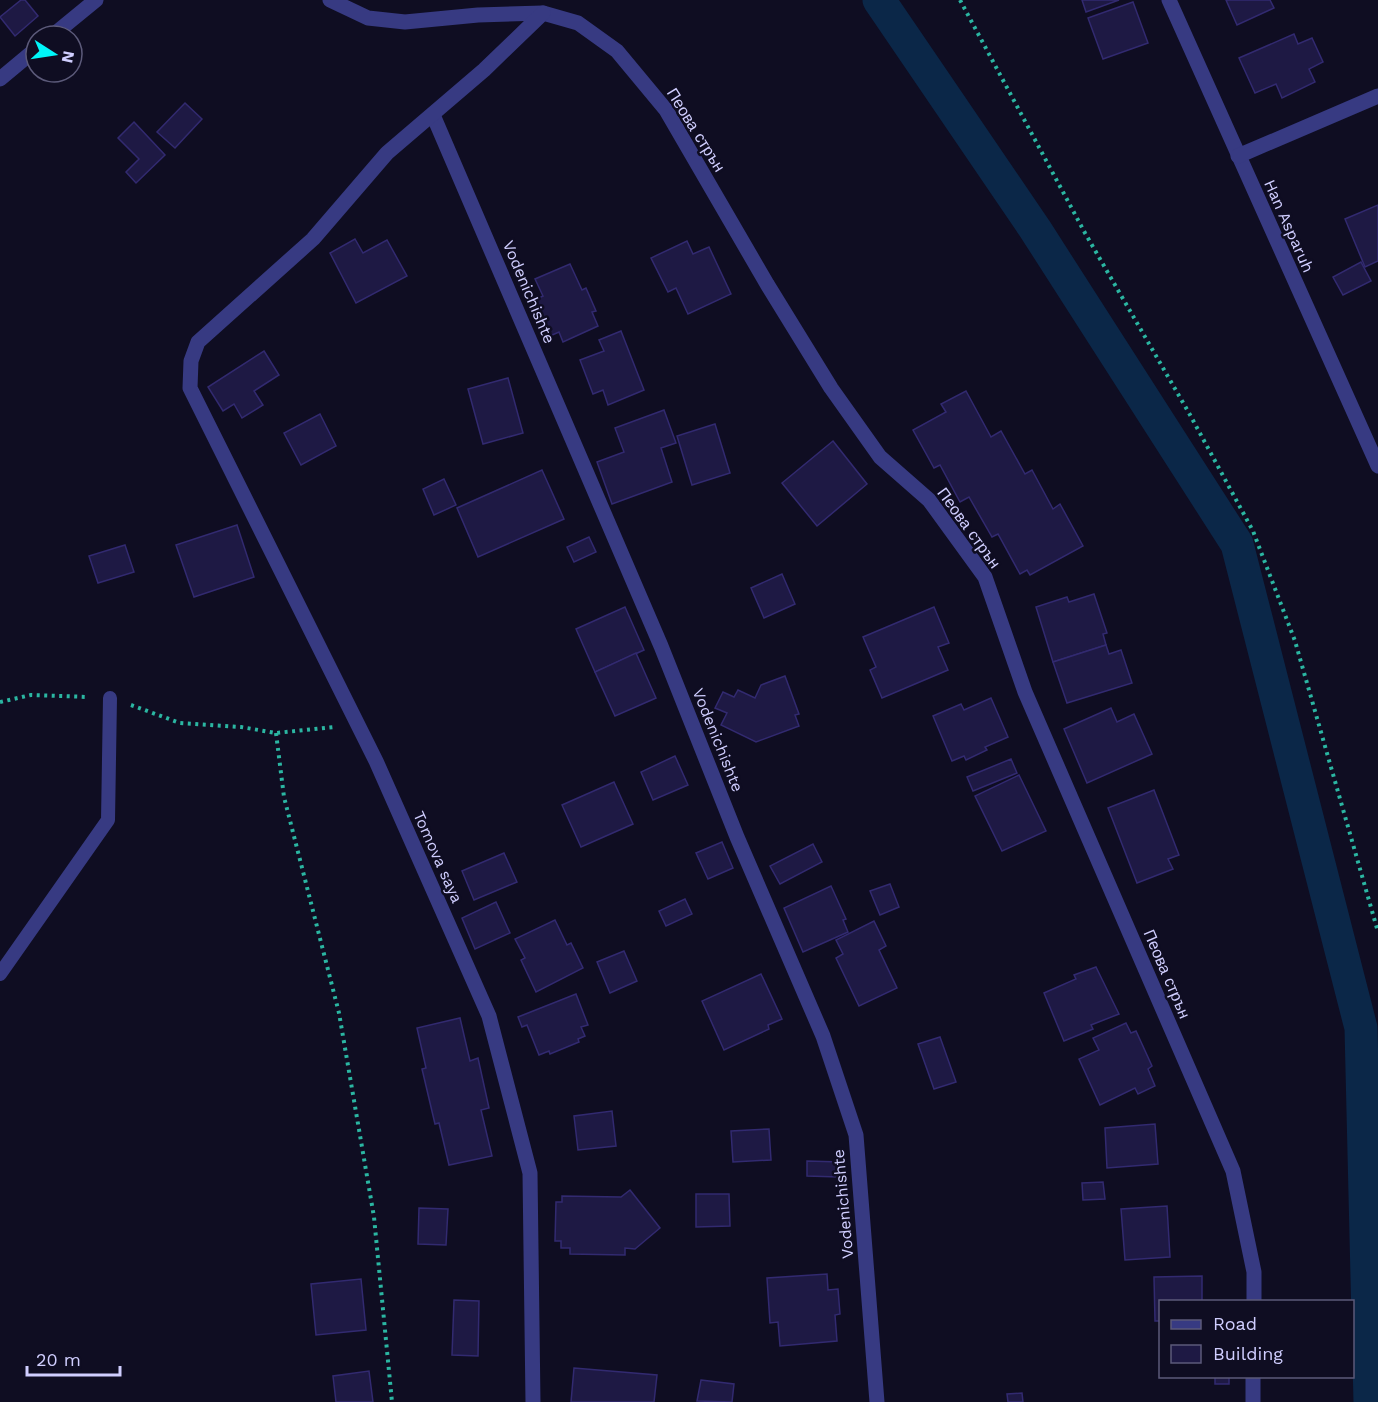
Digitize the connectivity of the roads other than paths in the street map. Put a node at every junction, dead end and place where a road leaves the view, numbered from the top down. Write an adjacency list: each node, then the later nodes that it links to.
1 (96, 0): 5 (street)
2 (330, 0): 4 (street, Пеова стрън)
3 (1168, 0): 10 (street, Han Asparuh)
4 (543, 13): 9 (street); 14 (street, Пеова стрън)
5 (67, 24)
6 (24, 59): 7 (street)
7 (0, 79)
8 (1378, 96): 10 (street)
9 (433, 115): 16 (street, Tomova saya); 17 (street, Vodenichishte)
10 (1238, 156): 11 (street, Han Asparuh)
11 (1378, 466)
12 (110, 698): 13 (lane)
13 (0, 974)
14 (1254, 1300)
15 (1253, 1378): 18 (street)
16 (533, 1402)
17 (877, 1402)
18 (1253, 1402)

